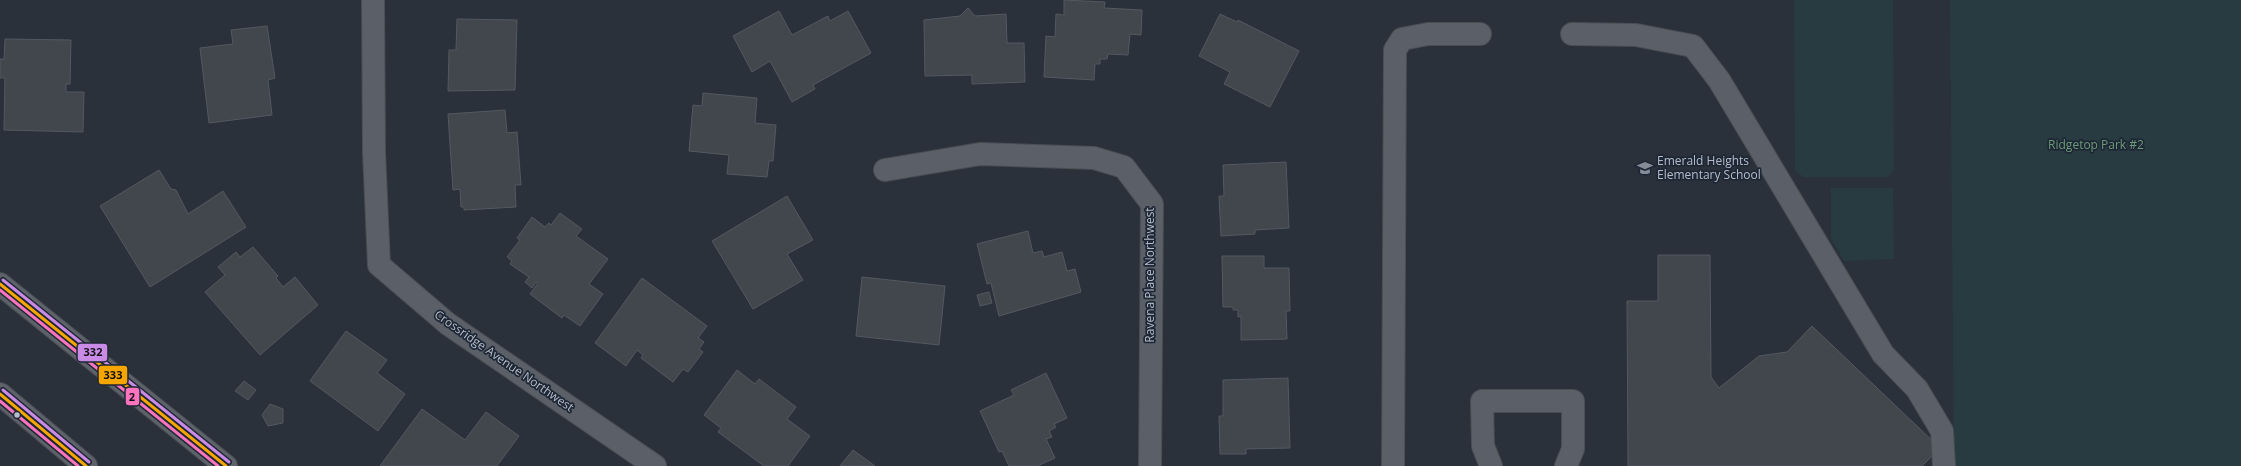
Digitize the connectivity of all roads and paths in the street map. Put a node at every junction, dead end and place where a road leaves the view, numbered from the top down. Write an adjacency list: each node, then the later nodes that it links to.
1 (373, 0): 9 (street, Crossridge Avenue Northwest)
2 (1480, 34): 11 (street)
3 (1572, 34): 14 (street)
4 (885, 170): 10 (street, Ravena Place Northwest)
5 (0, 285): 8 (main road)
6 (0, 394): 7 (main road)
7 (86, 466)
8 (226, 466)
9 (655, 466)
10 (1150, 466)
11 (1393, 466)
12 (1491, 466): 13 (street)
13 (1566, 466)
14 (1944, 466)

